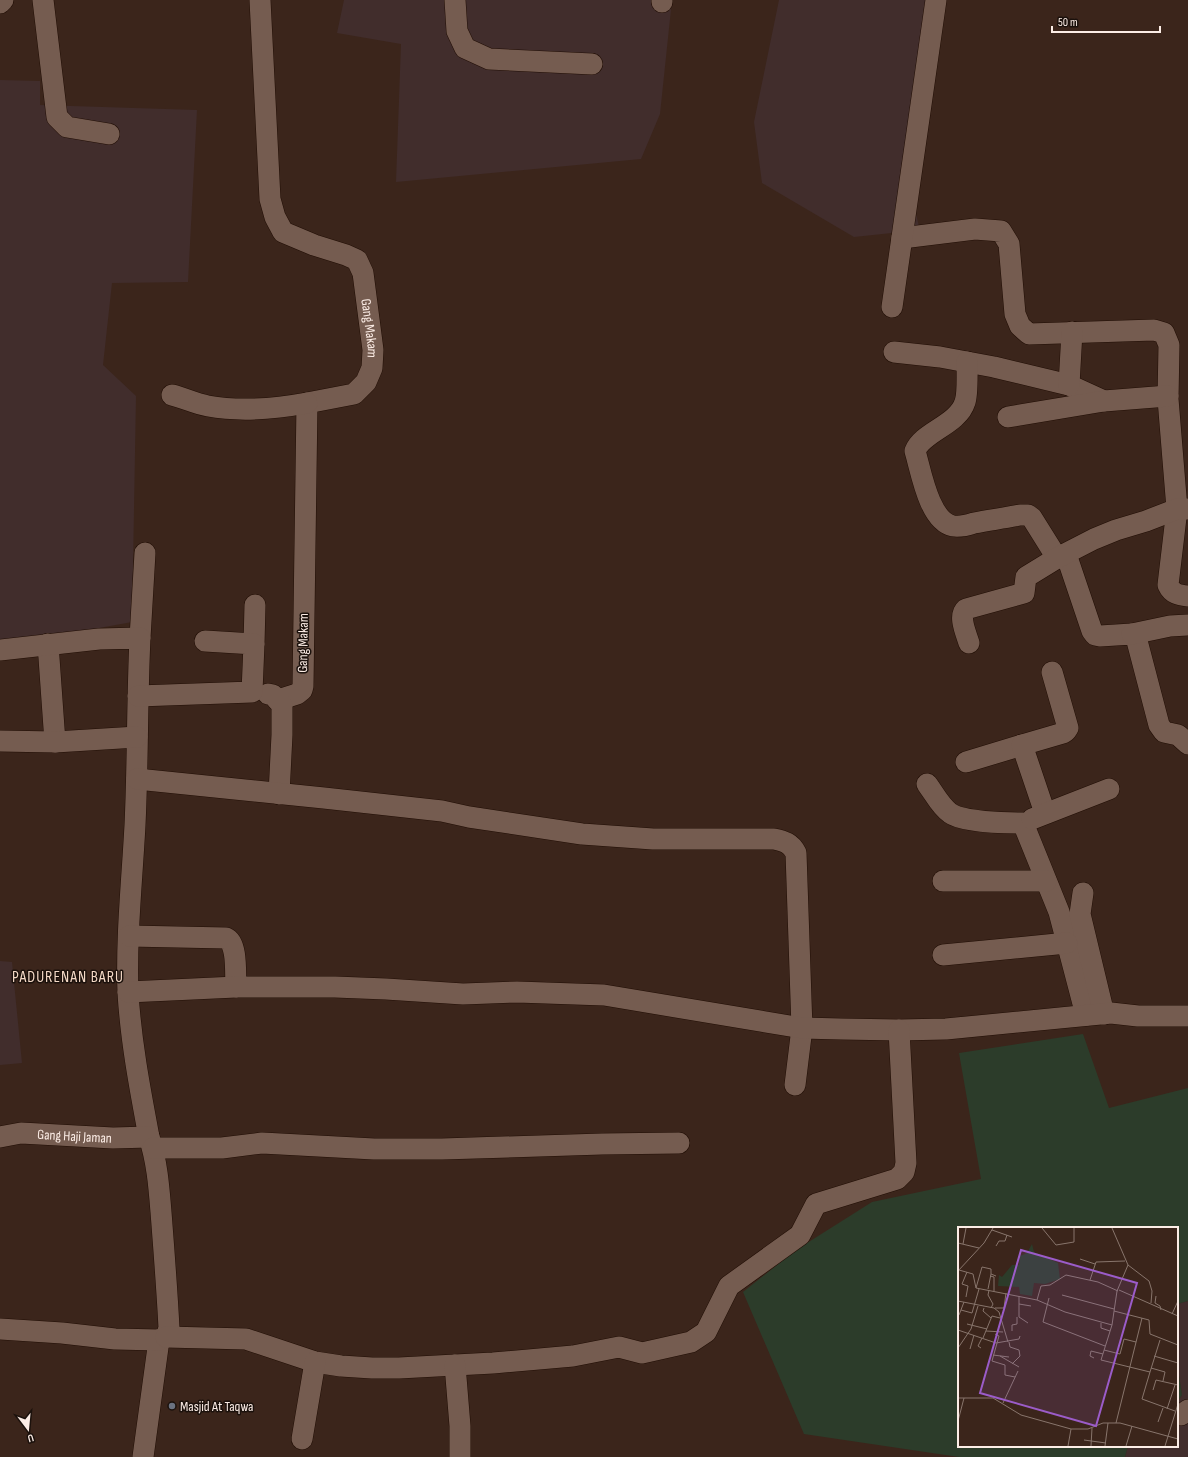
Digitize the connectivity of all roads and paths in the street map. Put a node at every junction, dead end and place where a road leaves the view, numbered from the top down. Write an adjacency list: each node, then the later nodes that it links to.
1 (3, 0): 6 (street)
2 (43, 0): 8 (street)
3 (260, 0): 18 (street, Gang Makam)
4 (455, 0): 7 (street)
5 (936, 0): 9 (street)
6 (0, 3)
7 (592, 64)
8 (109, 134)
9 (902, 238): 10 (street); 11 (street)
10 (892, 307)
11 (1072, 332): 14 (street); 16 (street)
12 (894, 352): 13 (street)
13 (967, 362): 14 (street); 22 (street)
14 (1069, 385): 17 (street)
15 (172, 395): 18 (street)
16 (1168, 396): 17 (street); 20 (street)
17 (1104, 401): 19 (street)
18 (307, 403): 36 (street, Gang Makam)
19 (1008, 417)
20 (1182, 509): 22 (street); 23 (street)
21 (145, 553): 27 (street)
22 (1061, 556): 26 (street); 29 (street)
23 (1188, 596)
24 (255, 604): 31 (street)
25 (1188, 625): 26 (street)
26 (1132, 634): 40 (street)
27 (140, 638): 30 (street); 35 (street)
28 (205, 641): 31 (street)
29 (969, 643)
30 (48, 644): 32 (street); 39 (street)
31 (254, 644): 34 (street)
32 (0, 650)
33 (1052, 672): 41 (street)
34 (252, 692): 35 (street); 36 (street)
35 (138, 696): 37 (street)
36 (278, 700): 46 (street)
37 (136, 737): 39 (street); 43 (street)
38 (0, 742): 39 (street)
39 (55, 742)
40 (1188, 744)
41 (1022, 745): 42 (street); 47 (street)
42 (966, 762)
43 (137, 779): 46 (street); 52 (street)
44 (927, 784): 48 (street)
45 (1109, 790): 47 (street)
46 (279, 794): 59 (street)
47 (1045, 813): 48 (street)
48 (1023, 823): 50 (street)
49 (943, 881): 50 (street)
50 (1046, 881): 53 (street)
51 (1083, 893): 57 (street)
52 (129, 936): 55 (street); 56 (street)
53 (1067, 943): 54 (street); 57 (street)
54 (943, 955)
55 (236, 987): 56 (street); 59 (street)
56 (128, 992): 63 (street)
57 (1095, 1015): 58 (street); 60 (street)
58 (1188, 1016)
59 (802, 1028): 60 (street); 61 (street)
60 (899, 1030): 68 (street)
61 (795, 1086)
62 (0, 1137): 63 (street, Gang Haji Jaman)
63 (151, 1143): 64 (street, Gang Haji Jaman); 66 (street)
64 (679, 1143)
65 (0, 1329): 66 (street)
66 (163, 1338): 67 (street); 70 (street)
67 (315, 1362): 68 (street); 69 (street)
68 (455, 1365): 71 (street)
69 (302, 1439)
70 (143, 1457)
71 (460, 1457)

